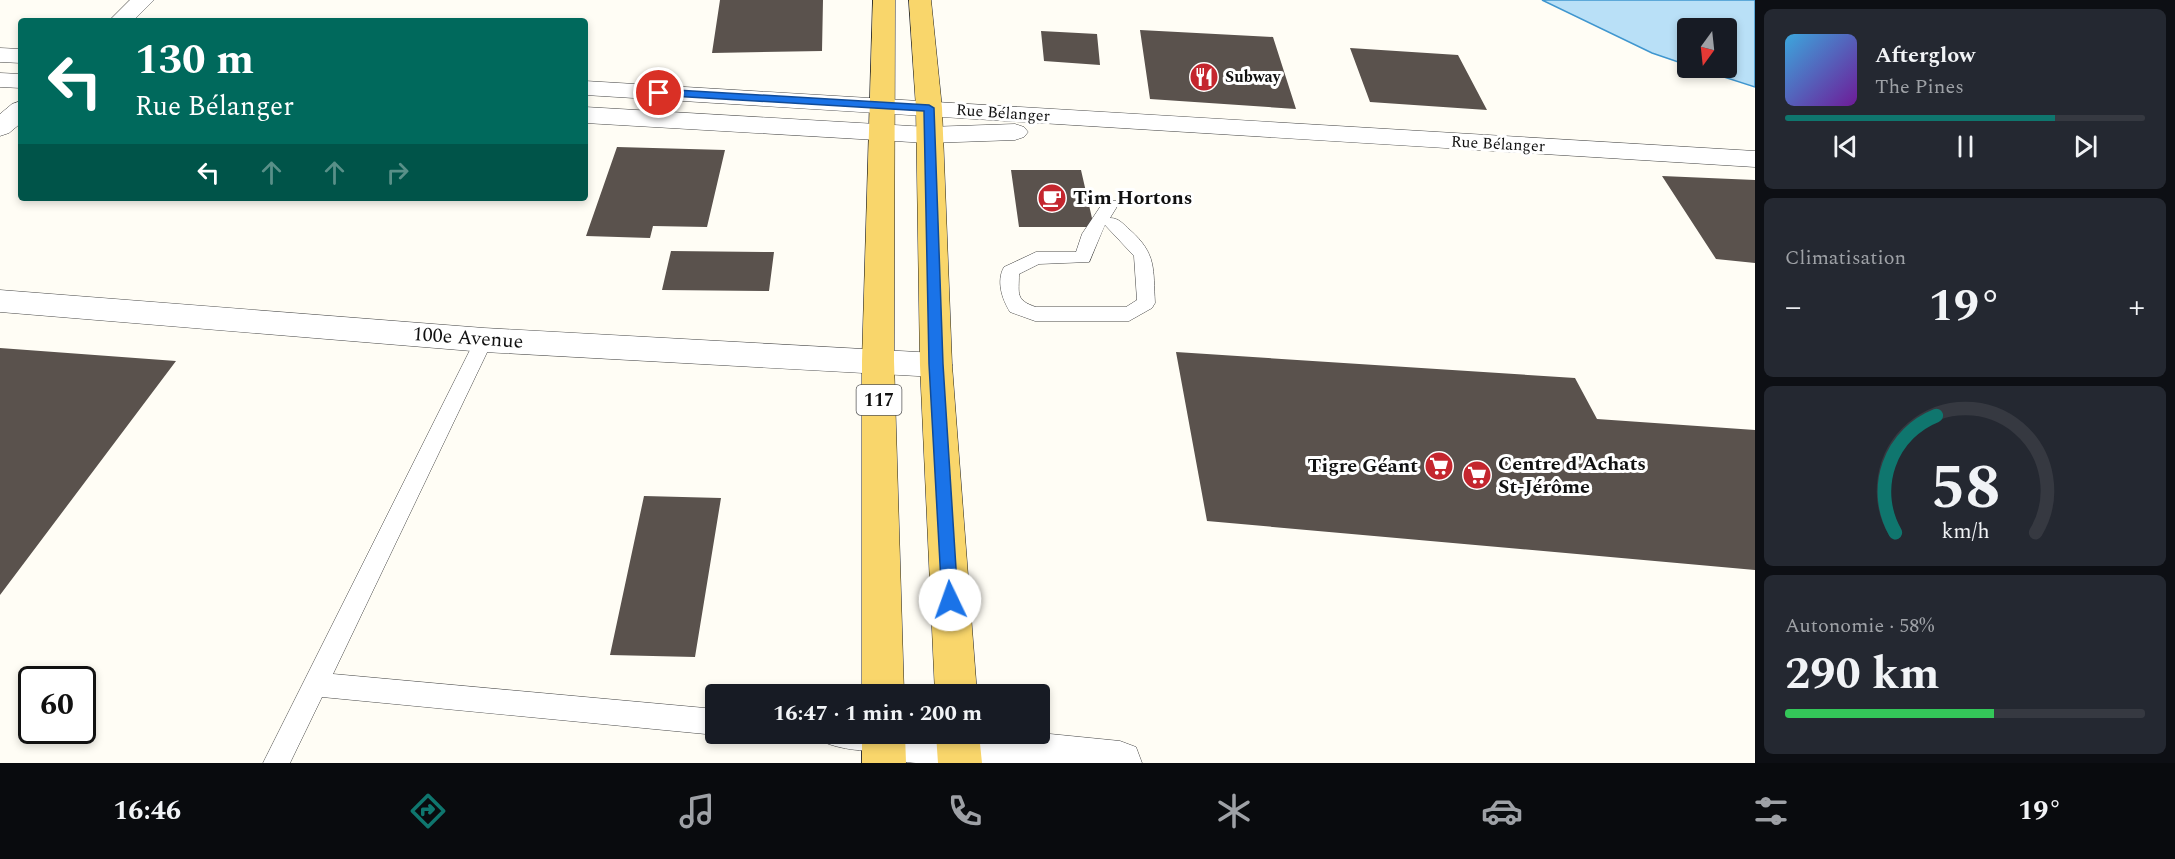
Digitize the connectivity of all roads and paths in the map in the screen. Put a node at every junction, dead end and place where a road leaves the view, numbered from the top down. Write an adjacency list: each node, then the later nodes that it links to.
1 (143, 0): 4 (street)
2 (884, 0): 12 (main road, 117)
3 (920, 0): 13 (main road)
4 (123, 18)
5 (0, 55): 6 (street)
6 (18, 56)
7 (0, 80): 8 (street)
8 (18, 81)
9 (588, 88): 12 (street, Rue Bélanger)
10 (18, 112): 14 (street)
11 (588, 115): 12 (street, Rue Bélanger)
12 (884, 119): 13 (street, Rue Bélanger); 19 (main road, 117)
13 (929, 122): 15 (street, Rue Bélanger); 20 (main road)
14 (0, 128)
15 (1755, 159)
16 (1111, 214): 16 (lane)
17 (0, 301): 18 (street, 100e Avenue)
18 (484, 340): 19 (street, 100e Avenue); 21 (lane)
19 (878, 361): 20 (street, 100e Avenue); 22 (main road, 117)
20 (936, 364): 23 (main road)
21 (314, 684): 24 (lane); 27 (lane)
22 (883, 684)
23 (955, 684)
24 (705, 721)
25 (884, 745): 26 (street)
26 (959, 747): 28 (street)
27 (276, 763)
28 (1120, 763)

